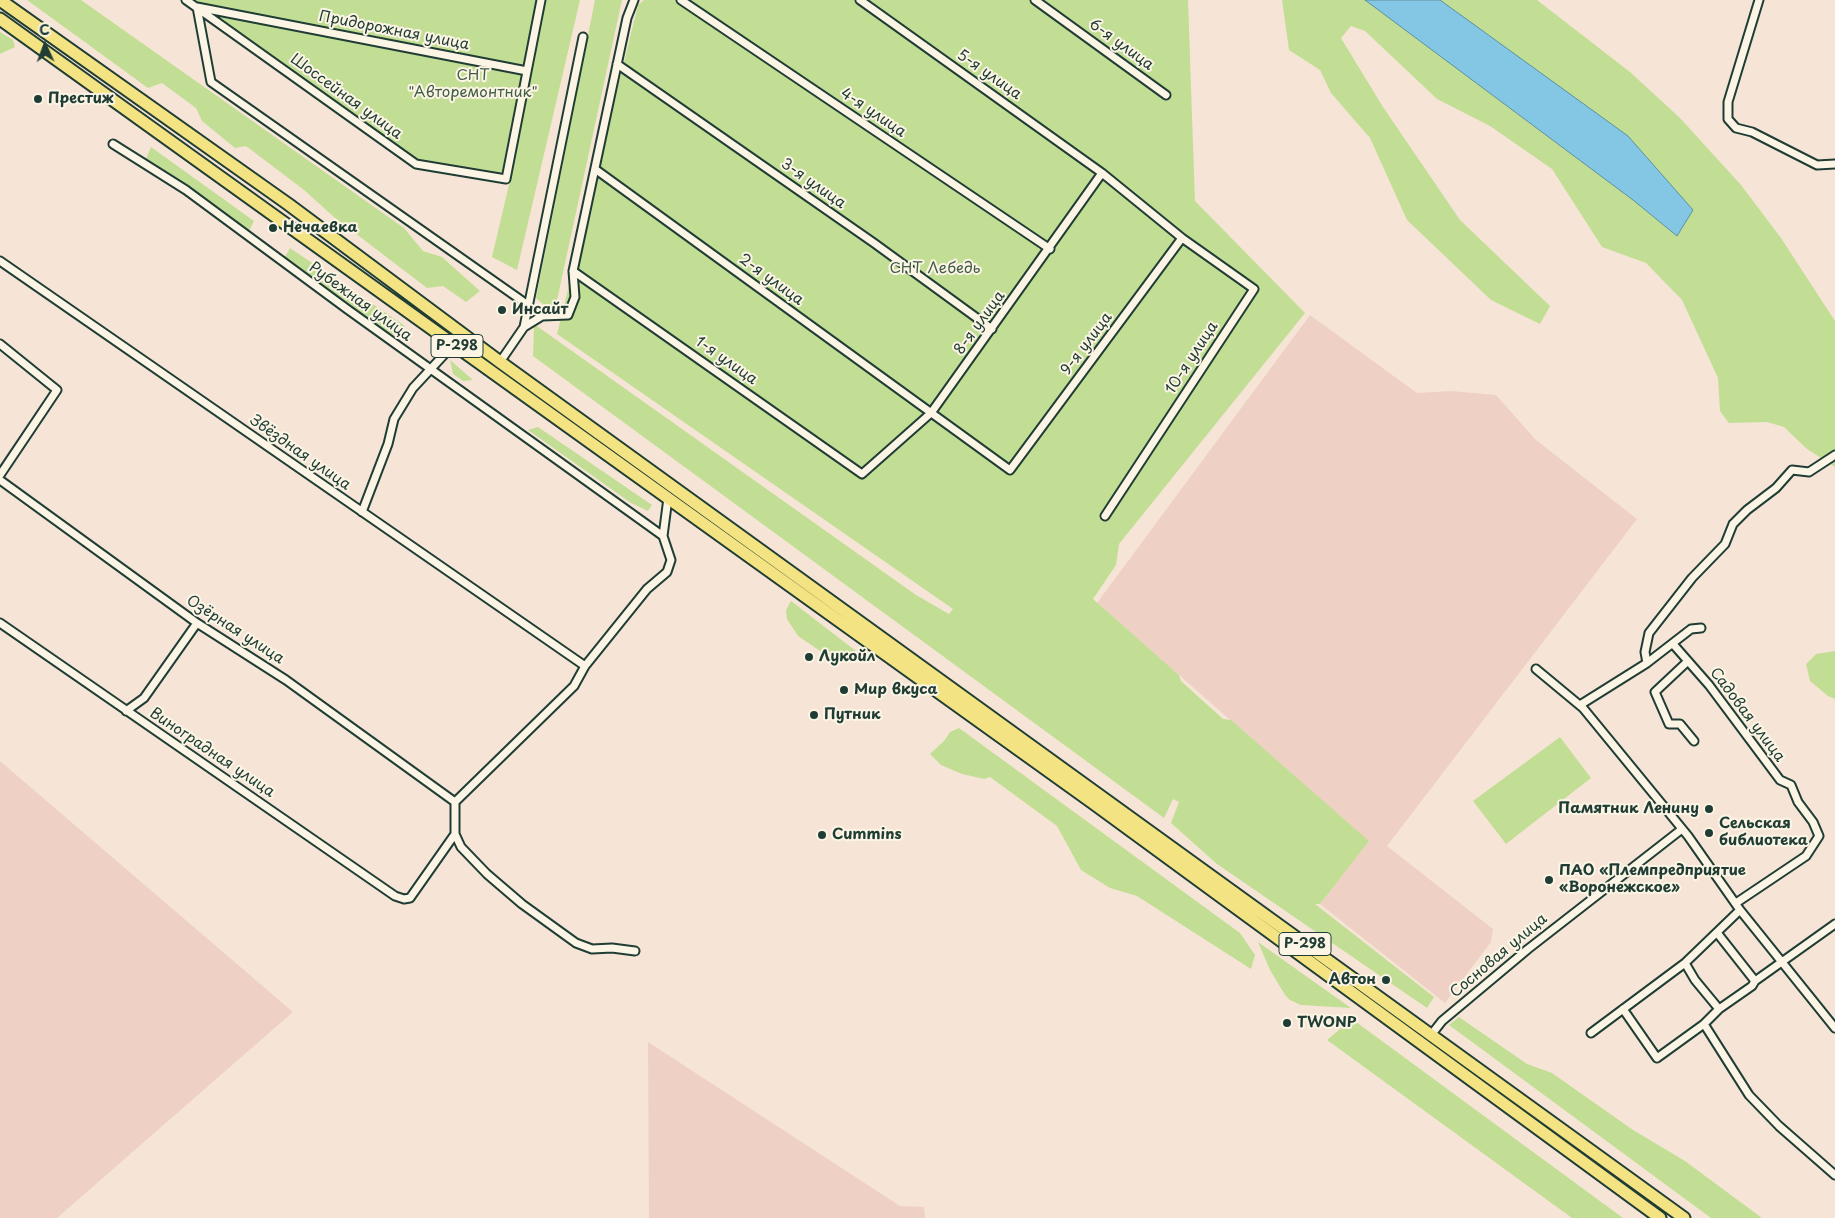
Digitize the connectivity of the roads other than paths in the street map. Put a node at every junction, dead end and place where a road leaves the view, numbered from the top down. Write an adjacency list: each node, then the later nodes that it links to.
1 (0, 0): 28 (highway, Р-298)
2 (186, 0): 9 (street, Шоссейная улица)
3 (541, 0): 13 (street)
4 (634, 0): 12 (street)
5 (682, 0): 20 (street, 4-я улица)
6 (860, 0): 18 (street, 5-я улица)
7 (1035, 0): 14 (street, 6-я улица)
8 (1759, 0): 16 (street)
9 (197, 8): 13 (street, Придорожная улица); 13 (street, Шоссейная улица); 23 (street)
10 (0, 19): 27 (highway, Р-298)
11 (583, 37): 23 (street)
12 (617, 64): 17 (street); 25 (street, 3-я улица)
13 (527, 71)
14 (1166, 95)
15 (113, 144): 29 (street, Рубежная улица)
16 (1835, 164)
17 (595, 168): 22 (street); 30 (street, 2-я улица)
18 (1102, 173): 19 (street); 20 (street, 8-я улица)
19 (1182, 238): 30 (street, 9-я улица); 37 (street, 10-я улица)
20 (1050, 249): 25 (street, 8-я улица)
21 (0, 261): 36 (street, Звёздная улица)
22 (573, 271): 24 (street); 32 (street, 1-я улица)
23 (528, 305): 24 (street)
24 (524, 328): 28 (street)
25 (992, 329): 30 (street, 8-я улица)
26 (0, 344): 33 (street)
27 (454, 344): 29 (street); 35 (highway, Р-298)
28 (500, 362): 43 (highway, Р-298)
29 (430, 370): 36 (street); 38 (street, Рубежная улица)
30 (931, 413): 32 (street, 8-я улица)
31 (1835, 454): 46 (street)
32 (862, 474)
33 (0, 475)
34 (0, 480): 40 (street, Озёрная улица)
35 (668, 498): 38 (street); 39 (highway, Р-298)
36 (362, 512): 47 (street, Звёздная улица)
37 (1105, 516)
38 (663, 536): 47 (street)
39 (787, 584): 43 (highway); 49 (highway, Р-298)
40 (197, 622): 51 (street); 54 (street, Озёрная улица)
41 (0, 624): 51 (street, Виноградная улица)
42 (1701, 628): 44 (street)
43 (868, 629): 52 (highway, Р-298)
44 (1674, 644): 45 (street, Садовая улица); 46 (street)
45 (1688, 662): 53 (street); 57 (street, Садовая улица)
46 (1647, 663): 50 (street)
47 (585, 666): 54 (street)
48 (1536, 669): 50 (street)
49 (917, 677): 52 (highway); 71 (highway, Р-298)
50 (1580, 706): 55 (street)
51 (126, 711): 56 (street, Виноградная улица)
52 (998, 722): 69 (highway, Р-298)
53 (1694, 741)
54 (456, 802): 56 (street)
55 (1682, 829): 57 (street); 69 (street, Сосновая улица)
56 (455, 834): 60 (street)
57 (1738, 906): 59 (street); 61 (street)
58 (1835, 924): 61 (street)
59 (1718, 934): 62 (street); 63 (street)
60 (635, 951)
61 (1782, 962): 63 (street); 67 (street)
62 (1685, 963): 64 (street); 65 (street)
63 (1755, 980): 65 (street)
64 (1623, 1009): 66 (street); 68 (street)
65 (1719, 1009): 66 (street)
66 (1704, 1024): 70 (street)
67 (1835, 1027)
68 (1591, 1033)
69 (1431, 1035): 72 (highway, Р-298)
70 (1835, 1175)
71 (1660, 1218)
72 (1684, 1218)

